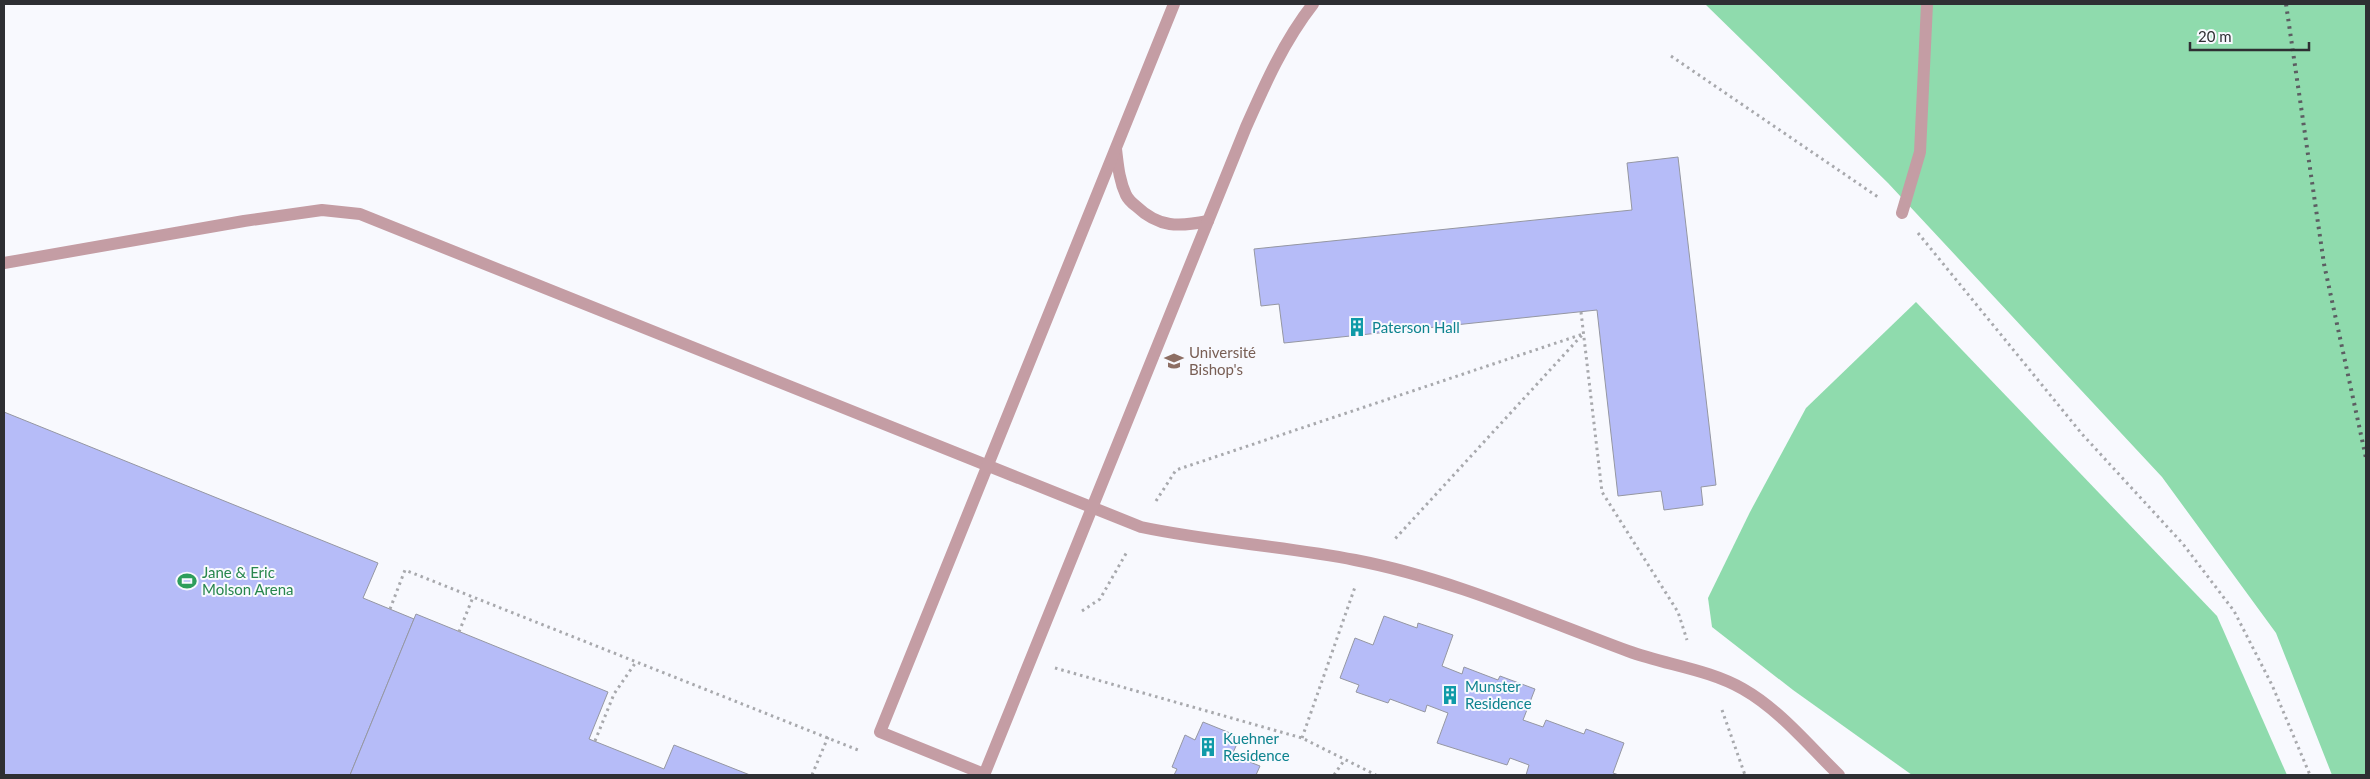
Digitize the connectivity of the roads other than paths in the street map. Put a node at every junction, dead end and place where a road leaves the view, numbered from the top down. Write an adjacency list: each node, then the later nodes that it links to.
1 (1174, 4): 4 (lane)
2 (1313, 4): 6 (lane)
3 (1927, 4): 5 (lane)
4 (1116, 148): 6 (lane); 8 (lane)
5 (1902, 213)
6 (1208, 221): 9 (lane)
7 (4, 263): 8 (lane)
8 (988, 466): 9 (lane); 10 (lane)
9 (1092, 509): 10 (lane); 11 (lane)
10 (984, 775)
11 (1839, 775)

